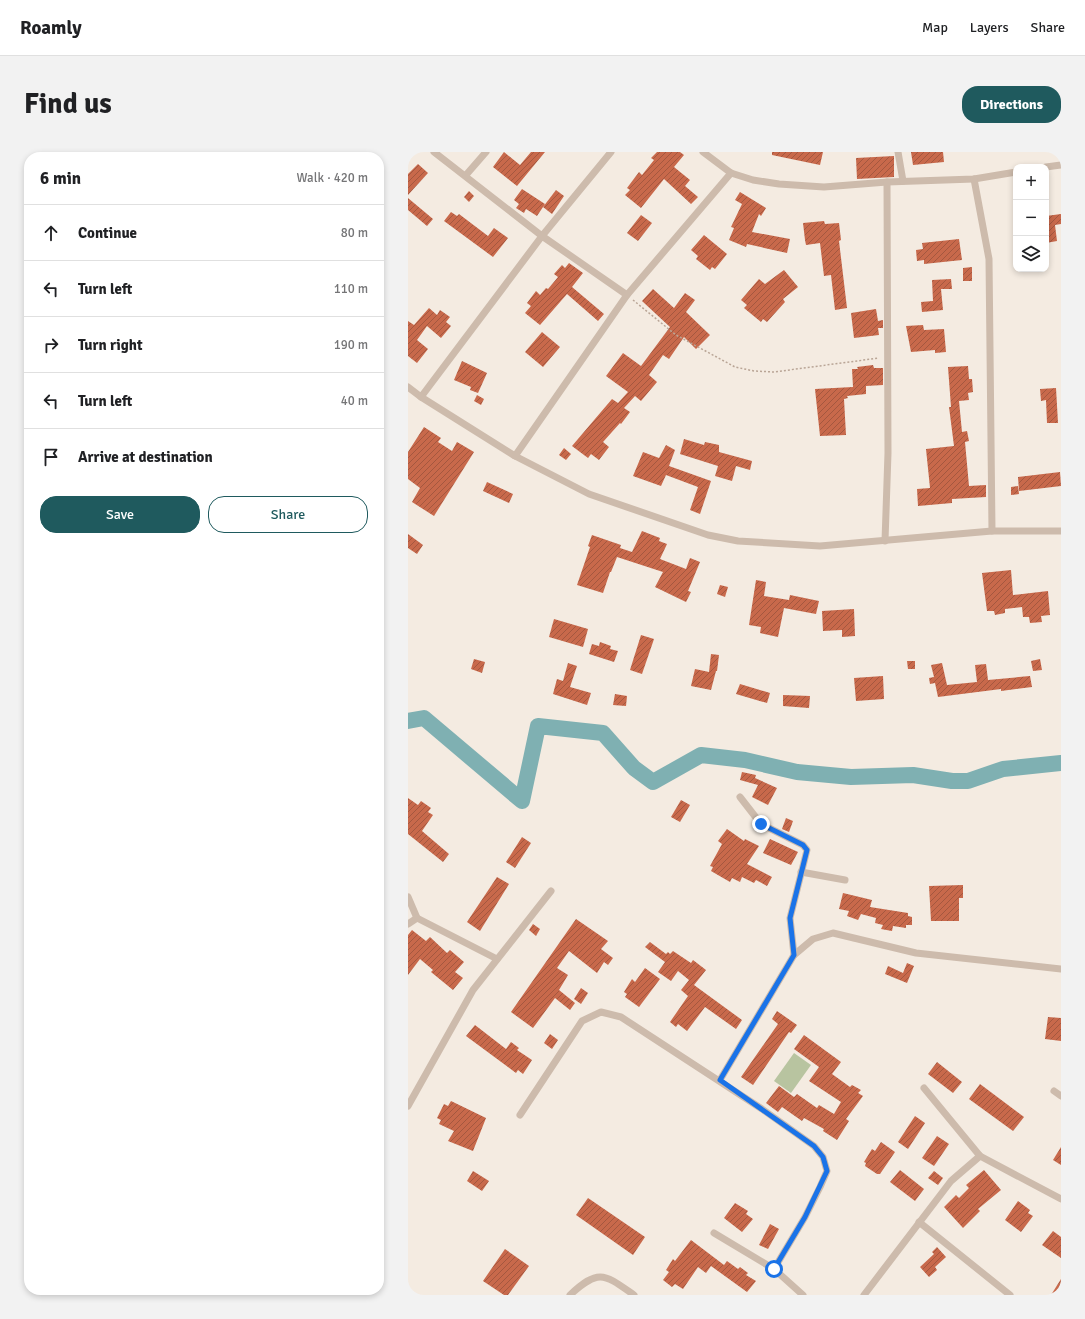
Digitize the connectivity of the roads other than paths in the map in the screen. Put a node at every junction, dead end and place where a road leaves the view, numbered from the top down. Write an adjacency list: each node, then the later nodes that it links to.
1 (434, 152): 10 (street)
2 (486, 152): 10 (street)
3 (611, 152): 14 (street)
4 (703, 152): 8 (street)
5 (898, 152): 13 (street)
6 (1061, 164): 7 (street)
7 (1049, 166)
8 (731, 173): 12 (street); 15 (street)
9 (1013, 173): 11 (street)
10 (466, 175): 14 (street)
11 (974, 180): 13 (street); 19 (street)
12 (887, 182): 13 (street); 21 (street)
13 (903, 182)
14 (542, 236): 15 (street); 17 (street)
15 (627, 295): 18 (street)
16 (408, 387): 17 (street)
17 (420, 397): 18 (street)
18 (515, 456): 21 (street)
19 (992, 531): 20 (street); 21 (street)
20 (1061, 531)
21 (885, 541)
22 (740, 797): 23 (street)
23 (801, 872): 24 (street); 29 (street)
24 (846, 880)
25 (551, 891): 30 (street)
26 (408, 897): 27 (street)
27 (417, 918): 28 (street); 30 (street)
28 (408, 924)
29 (794, 955): 31 (street); 32 (street)
30 (497, 959): 36 (street)
31 (1061, 969)
32 (720, 1080): 37 (street); 42 (street)
33 (924, 1088): 38 (street)
34 (1054, 1091): 35 (street)
35 (1061, 1096)
36 (408, 1106)
37 (520, 1115)
38 (980, 1156): 39 (street); 40 (street)
39 (1061, 1199)
40 (919, 1222): 46 (street); 47 (street)
41 (714, 1233): 42 (street)
42 (774, 1269): 45 (street)
43 (570, 1295): 44 (street)
44 (634, 1295)
45 (803, 1295)
46 (864, 1295)
47 (1010, 1295)

